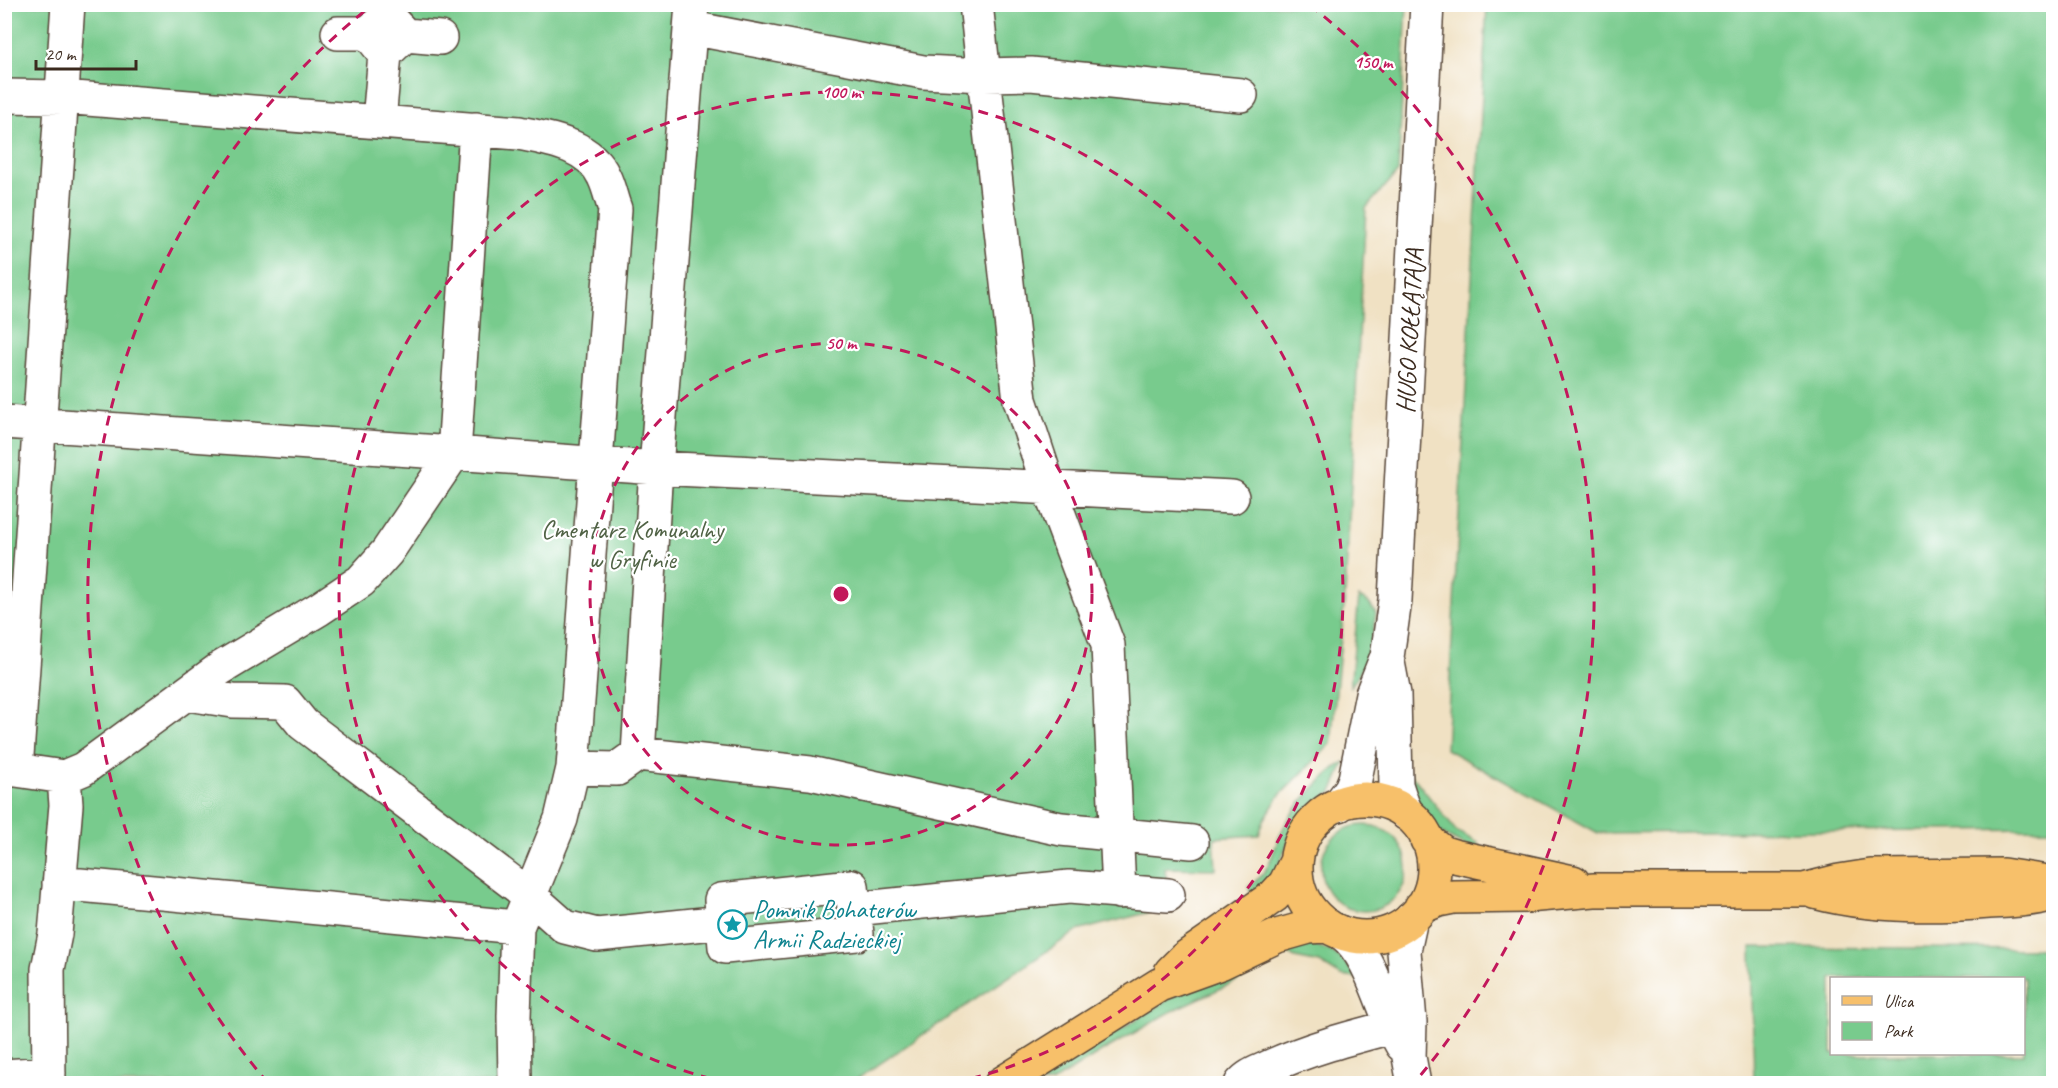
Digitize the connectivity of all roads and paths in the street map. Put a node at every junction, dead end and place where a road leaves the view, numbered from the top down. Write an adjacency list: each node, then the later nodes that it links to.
1 (68, 4): 10 (street)
2 (976, 4): 7 (street)
3 (1427, 4): 20 (street, HUGO KOŁŁĄTAJA)
4 (692, 16): 7 (street); 17 (street)
5 (378, 29): 6 (street); 11 (street)
6 (440, 38)
7 (984, 75): 8 (street); 18 (street)
8 (1241, 95)
9 (4, 96): 10 (street)
10 (62, 97): 11 (street); 14 (street)
11 (379, 122): 12 (street)
12 (476, 129): 15 (street); 16 (street)
13 (4, 422): 14 (street)
14 (39, 424): 15 (street); 24 (street)
15 (454, 453): 16 (street); 21 (street)
16 (594, 464): 17 (street); 23 (street)
17 (656, 468): 18 (street); 22 (street)
18 (1049, 488): 19 (street); 28 (street)
19 (1232, 497)
20 (1387, 657): 26 (street, HUGO KOŁŁĄTAJA); 27 (street, HUGO KOŁŁĄTAJA)
21 (187, 694): 25 (street); 39 (street)
22 (638, 754): 23 (street); 28 (street)
23 (573, 768): 39 (street)
24 (10, 770): 25 (street)
25 (64, 777): 32 (street)
26 (1339, 805): 27 (main road); 31 (main road)
27 (1407, 814): 29 (main road)
28 (1116, 834): 30 (street); 36 (street)
29 (1427, 840): 34 (main road); 41 (main road)
30 (1192, 842)
31 (1296, 862): 44 (main road); 45 (main road)
32 (59, 883): 43 (street); 49 (street)
33 (2054, 883): 35 (main road)
34 (1594, 890): 35 (main road); 41 (main road)
35 (1804, 890): 37 (main road)
36 (1119, 892): 38 (street); 40 (street)
37 (2054, 894)
38 (1168, 895)
39 (530, 896): 42 (street); 43 (street)
40 (854, 909): 42 (street); 42 (street)
41 (1416, 913): 44 (main road); 47 (street)
42 (723, 922)
43 (517, 927): 50 (street)
44 (1335, 930): 45 (main road); 46 (street)
45 (1159, 985): 51 (main road)
46 (1391, 1027): 47 (street); 52 (street)
47 (1412, 1070)
48 (4, 1076): 49 (street)
49 (49, 1078)
50 (515, 1083)
51 (1002, 1083)
52 (1241, 1083)

